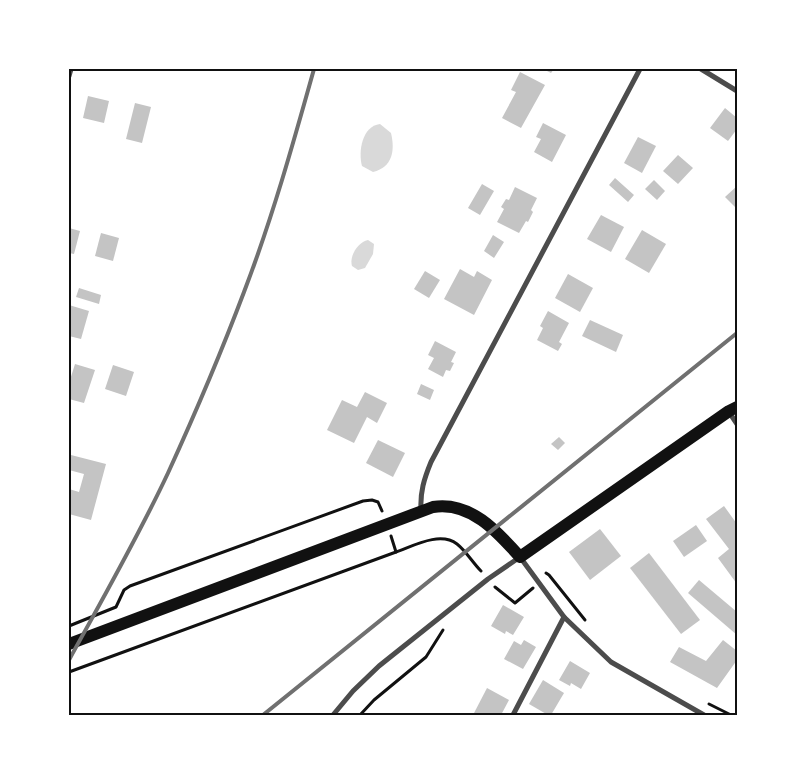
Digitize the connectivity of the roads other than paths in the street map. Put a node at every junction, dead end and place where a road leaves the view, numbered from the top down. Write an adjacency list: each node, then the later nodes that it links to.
1 (71, 69): 4 (street)
2 (640, 69): 8 (street)
3 (701, 69): 5 (street)
4 (69, 76)
5 (737, 91)
6 (733, 409): 7 (street); 9 (main road)
7 (737, 424)
8 (421, 511): 9 (main road); 11 (main road)
9 (520, 557): 10 (street); 12 (street)
10 (564, 617): 13 (street); 14 (street)
11 (69, 644)
12 (333, 715)
13 (513, 715)
14 (704, 715)

